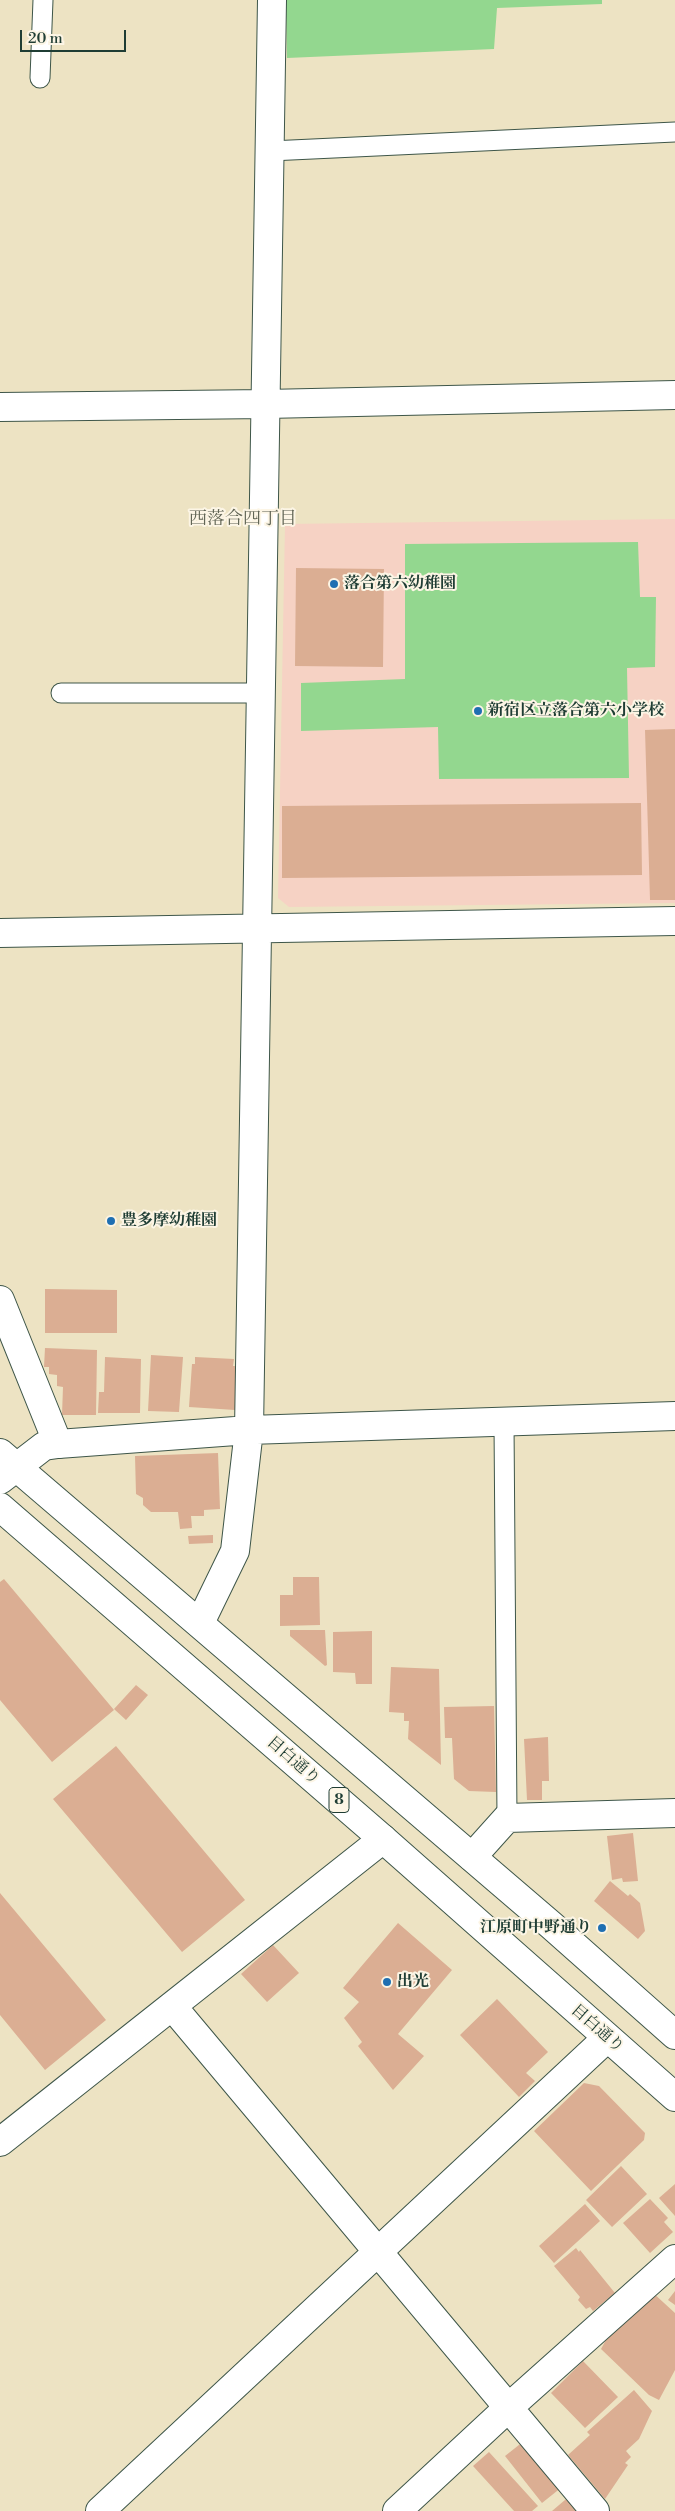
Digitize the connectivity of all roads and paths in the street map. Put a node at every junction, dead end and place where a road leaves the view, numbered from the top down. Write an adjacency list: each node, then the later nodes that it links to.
1 (43, 0): 3 (lane)
2 (272, 0): 5 (street)
3 (40, 78)
4 (675, 132): 5 (lane)
5 (270, 151): 7 (street)
6 (675, 395): 7 (street)
7 (266, 404): 8 (street); 9 (street)
8 (0, 406)
9 (262, 693): 10 (lane); 12 (street)
10 (61, 694)
11 (675, 921): 12 (street)
12 (258, 929): 13 (street); 17 (street)
13 (0, 933)
14 (0, 1300): 18 (street)
15 (675, 1416): 16 (street)
16 (504, 1423): 17 (street); 23 (lane)
17 (249, 1430): 18 (street); 21 (street)
18 (58, 1444): 19 (street)
19 (6, 1467): 21 (street)
20 (0, 1507): 24 (street, 目白通り / 8)
21 (200, 1623): 25 (street)
22 (675, 1813): 23 (street)
23 (507, 1818): 25 (street)
24 (384, 1839): 26 (street); 28 (street, 目白通り / 8)
25 (472, 1857): 27 (street)
26 (172, 2006): 30 (street); 31 (street)
27 (675, 2034)
28 (607, 2038): 29 (street, 目白通り / 8); 31 (street)
29 (675, 2097)
30 (0, 2142)
31 (377, 2252): 33 (street); 34 (street)
32 (675, 2259): 33 (street)
33 (508, 2408): 35 (street); 36 (street)
34 (100, 2511)
35 (397, 2511)
36 (595, 2511)

